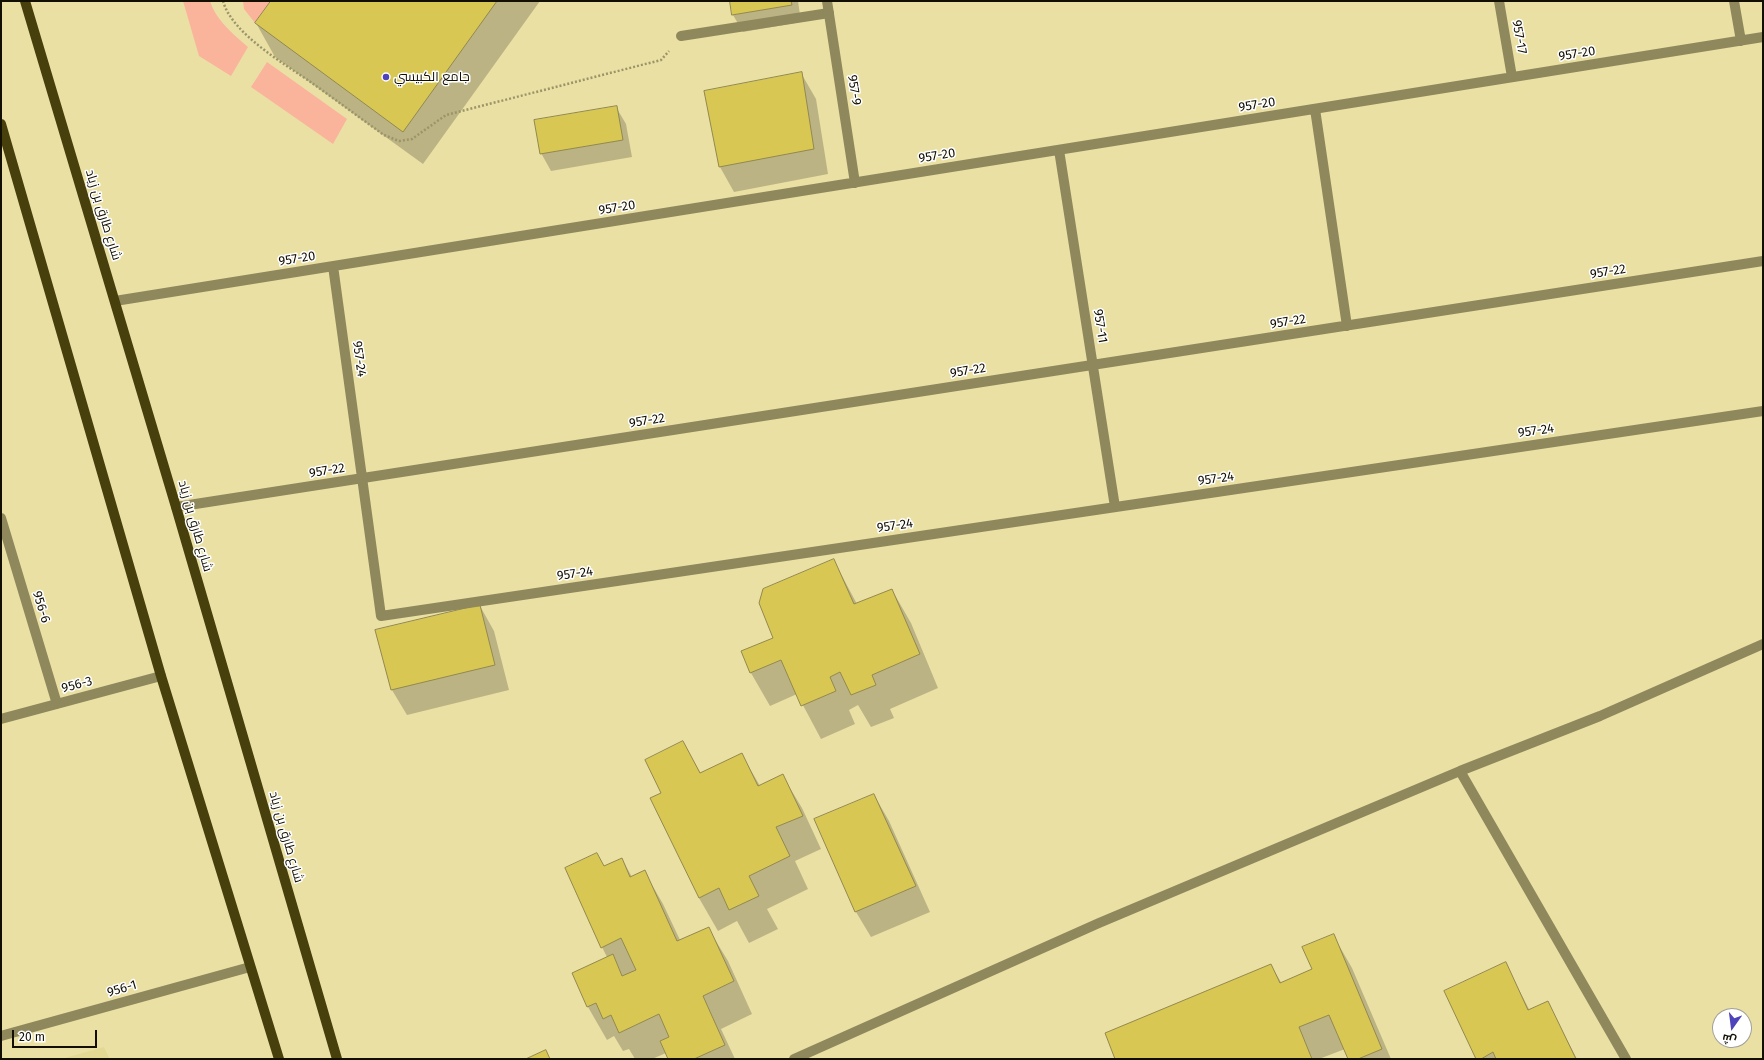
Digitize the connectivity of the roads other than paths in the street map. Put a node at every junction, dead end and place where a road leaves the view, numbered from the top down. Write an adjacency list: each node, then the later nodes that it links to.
1 (25, 1): 16 (main road, شارع طارق بن زياد)
2 (827, 1): 5 (street, 957-9)
3 (1499, 1): 9 (street, 957-17)
4 (1734, 1): 8 (street)
5 (829, 14): 6 (street); 13 (street, 957-9)
6 (681, 36)
7 (1763, 37): 8 (street, 957-20)
8 (1741, 41): 9 (street, 957-20)
9 (1512, 77): 10 (street, 957-20)
10 (1315, 109): 12 (street, 957-20); 17 (street)
11 (1, 124): 25 (main road)
12 (1059, 150): 13 (street, 957-20); 18 (street, 957-11)
13 (855, 183): 15 (street, 957-20)
14 (1763, 261): 17 (street, 957-22)
15 (333, 266): 16 (street, 957-20); 20 (street, 957-24)
16 (115, 301): 21 (main road, شارع طارق بن زياد)
17 (1347, 326): 18 (street, 957-22)
18 (1093, 365): 20 (street, 957-22); 22 (street, 957-11)
19 (1763, 411): 22 (street, 957-24)
20 (362, 478): 21 (street, 957-22); 22 (street, 957-24)
21 (176, 507): 32 (main road, شارع طارق بن زياد)
22 (1115, 507)
23 (1, 518): 26 (street, 956-6)
24 (1763, 644): 28 (street)
25 (160, 676): 26 (street, 956-3); 29 (main road)
26 (57, 704): 27 (street, 956-3)
27 (1, 719)
28 (1460, 771): 33 (street); 34 (street)
29 (250, 967): 30 (street, 956-1); 31 (main road)
30 (1, 1036)
31 (279, 1059)
32 (338, 1059)
33 (794, 1059)
34 (1626, 1059)

